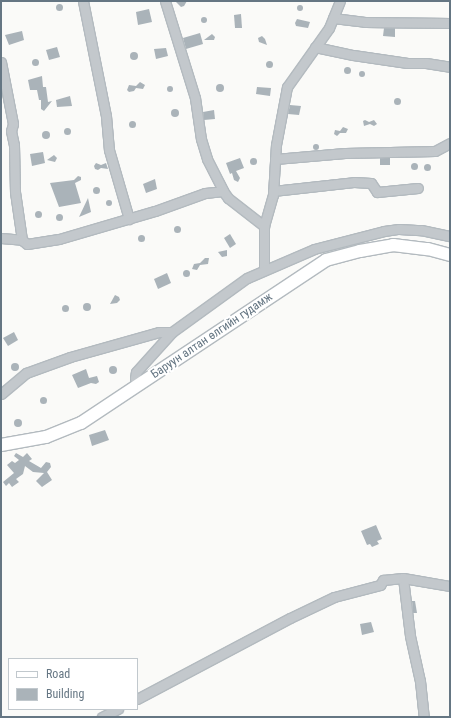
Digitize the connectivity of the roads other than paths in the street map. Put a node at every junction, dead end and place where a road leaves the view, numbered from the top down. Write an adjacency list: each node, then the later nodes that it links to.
1 (84, 1): 14 (street)
2 (165, 1): 12 (street)
3 (340, 1): 4 (street)
4 (333, 18): 5 (street); 6 (street)
5 (450, 23)
6 (315, 47): 8 (street); 10 (street)
7 (1, 62): 18 (street)
8 (450, 67)
9 (450, 143): 10 (street)
10 (275, 159): 13 (street)
11 (418, 188): 13 (street)
12 (223, 191): 14 (street); 15 (street)
13 (273, 191): 15 (street)
14 (129, 219): 18 (street)
15 (264, 226): 20 (street)
16 (450, 236): 20 (street)
17 (1, 238): 18 (street)
18 (22, 240)
19 (450, 255): 22 (main road, Баруун алтан өлгийн гудамж)
20 (264, 270): 21 (street)
21 (172, 332): 22 (street); 23 (street)
22 (137, 386): 24 (main road, Баруун алтан өлгийн гудамж)
23 (1, 394)
24 (1, 445)
25 (403, 578): 26 (street); 27 (street); 30 (street)
26 (450, 586)
27 (138, 698)
28 (116, 710): 29 (street)
29 (102, 717)
30 (424, 717)

